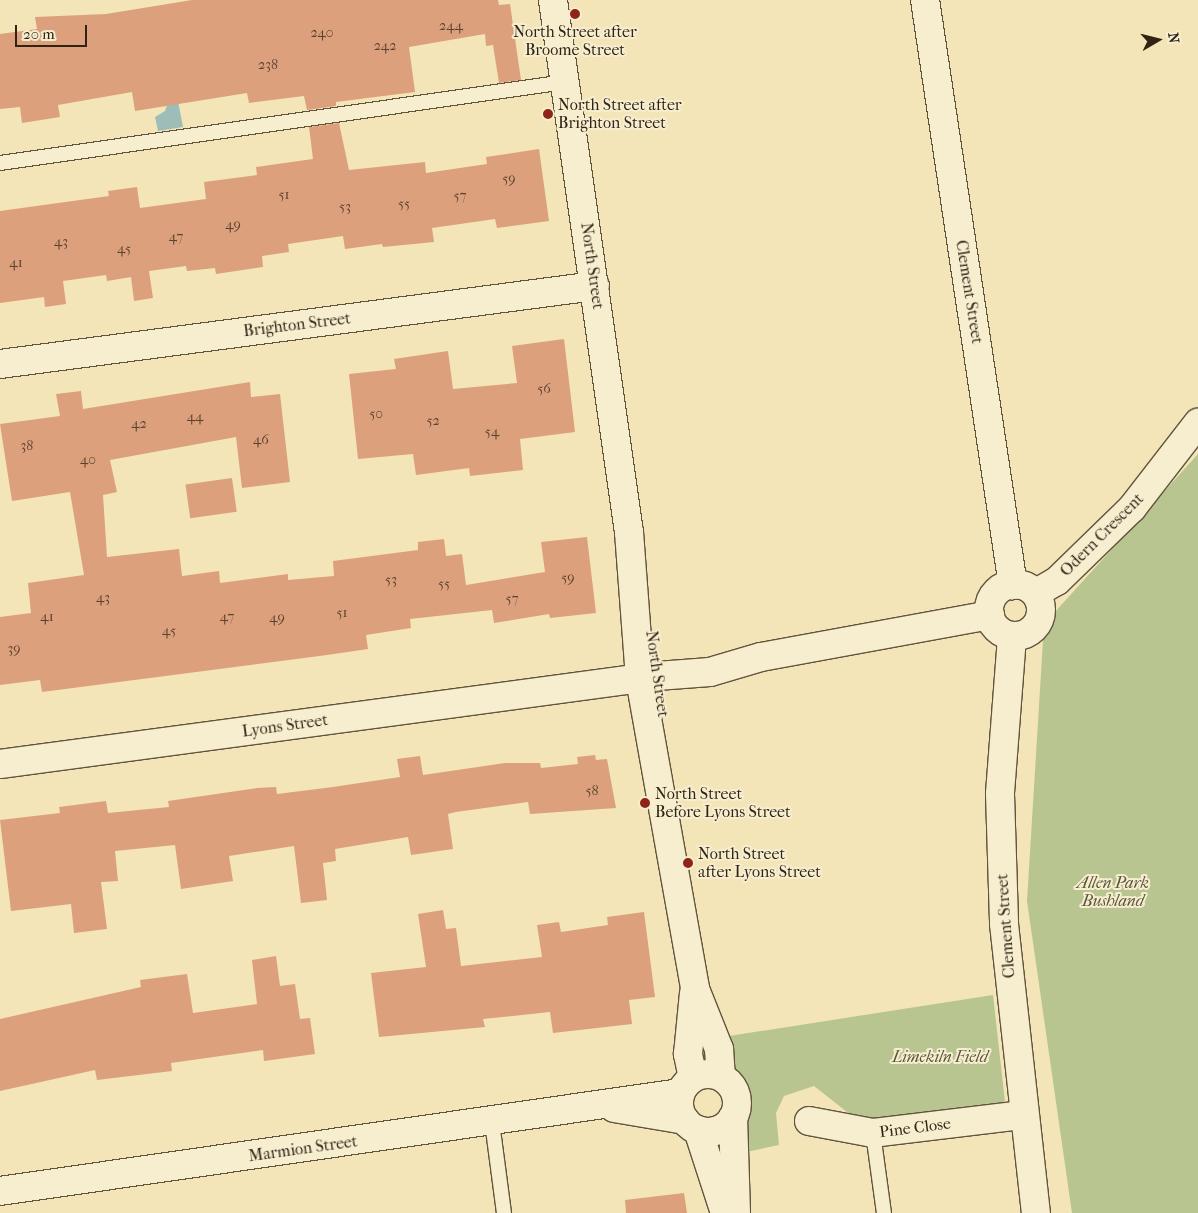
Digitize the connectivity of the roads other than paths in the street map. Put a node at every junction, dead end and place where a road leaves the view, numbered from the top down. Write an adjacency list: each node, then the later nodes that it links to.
1 (553, 0): 3 (street, North Street)
2 (925, 0): 8 (street, Clement Street)
3 (565, 82): 4 (lane); 5 (street, North Street)
4 (0, 162)
5 (595, 286): 6 (street, Brighton Street); 11 (street, North Street)
6 (0, 364)
7 (1198, 423): 8 (street, Odern Crescent)
8 (1024, 589): 9 (street, Odern Crescent); 10 (street)
9 (990, 615): 10 (street); 11 (street)
10 (1012, 637): 17 (street, Clement Street)
11 (647, 671): 12 (street, Lyons Street); 13 (street, North Street)
12 (0, 764)
13 (695, 989): 14 (street, North Street); 15 (street, North Street)
14 (721, 1076): 15 (street); 18 (street)
15 (687, 1085): 16 (street, Marmion Street); 21 (street)
16 (606, 1106): 20 (street, Marmion Street); 21 (street, Marmion Street)
17 (1022, 1115): 22 (street, Pine Close); 28 (street, Clement Street)
18 (733, 1118): 21 (street); 26 (street)
19 (810, 1121): 22 (street, Pine Close)
20 (492, 1122): 23 (street, Marmion Street); 24 (lane)
21 (691, 1125): 25 (street)
22 (873, 1133): 27 (lane)
23 (0, 1191)
24 (504, 1213)
25 (725, 1213)
26 (736, 1213)
27 (884, 1213)
28 (1036, 1213)

